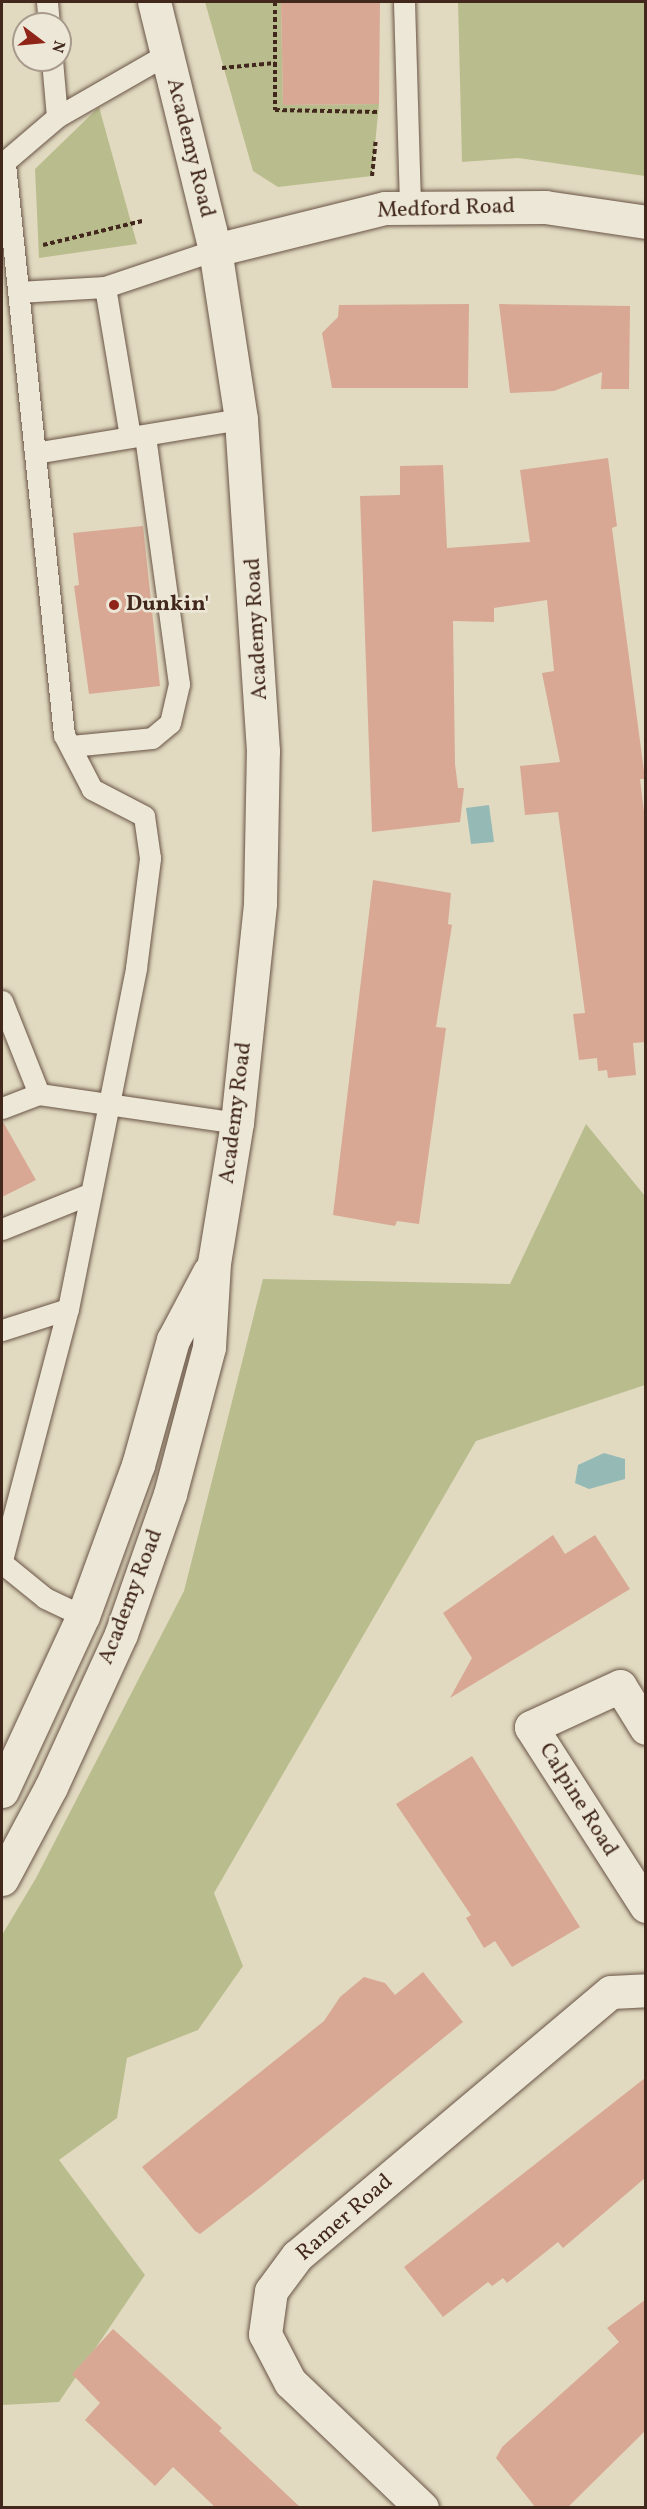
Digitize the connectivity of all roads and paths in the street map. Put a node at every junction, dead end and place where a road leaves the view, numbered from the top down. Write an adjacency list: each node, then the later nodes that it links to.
1 (154, 2): 4 (main road, Academy Road)
2 (275, 2): 5 (path)
3 (404, 2): 13 (lane)
4 (167, 54): 8 (lane); 17 (main road, Academy Road)
5 (275, 63): 6 (path); 9 (path)
6 (222, 68)
7 (53, 72): 8 (lane)
8 (57, 117): 11 (lane)
9 (378, 122)
10 (377, 133): 12 (path)
11 (3, 164): 19 (lane)
12 (372, 176)
13 (410, 207): 15 (main road, Medford Road); 17 (main road, Medford Road)
14 (142, 221): 16 (path)
15 (645, 222)
16 (38, 246)
17 (215, 250): 18 (lane); 20 (main road, Academy Road)
18 (105, 287): 19 (lane); 21 (lane)
19 (18, 292): 22 (lane)
20 (241, 419): 21 (lane); 28 (main road, Academy Road)
21 (138, 436): 22 (lane); 23 (lane)
22 (35, 453): 23 (lane)
23 (70, 746): 26 (lane)
24 (2, 1000): 25 (lane)
25 (39, 1094): 26 (lane); 27 (lane)
26 (106, 1103): 28 (lane); 29 (lane)
27 (2, 1108)
28 (237, 1123): 31 (main road, Academy Road)
29 (89, 1194): 30 (lane); 32 (lane)
30 (2, 1229)
31 (214, 1263): 35 (main road, Academy Road); 38 (main road, Academy Road)
32 (68, 1309): 33 (lane); 34 (lane)
33 (2, 1330)
34 (2, 1561): 35 (lane)
35 (83, 1616): 37 (main road, Academy Road)
36 (645, 1728): 39 (main road, Calpine Road)
37 (2, 1791)
38 (2, 1879)
39 (645, 1906)
40 (645, 1990): 41 (main road, Ramer Road)
41 (422, 2508)

